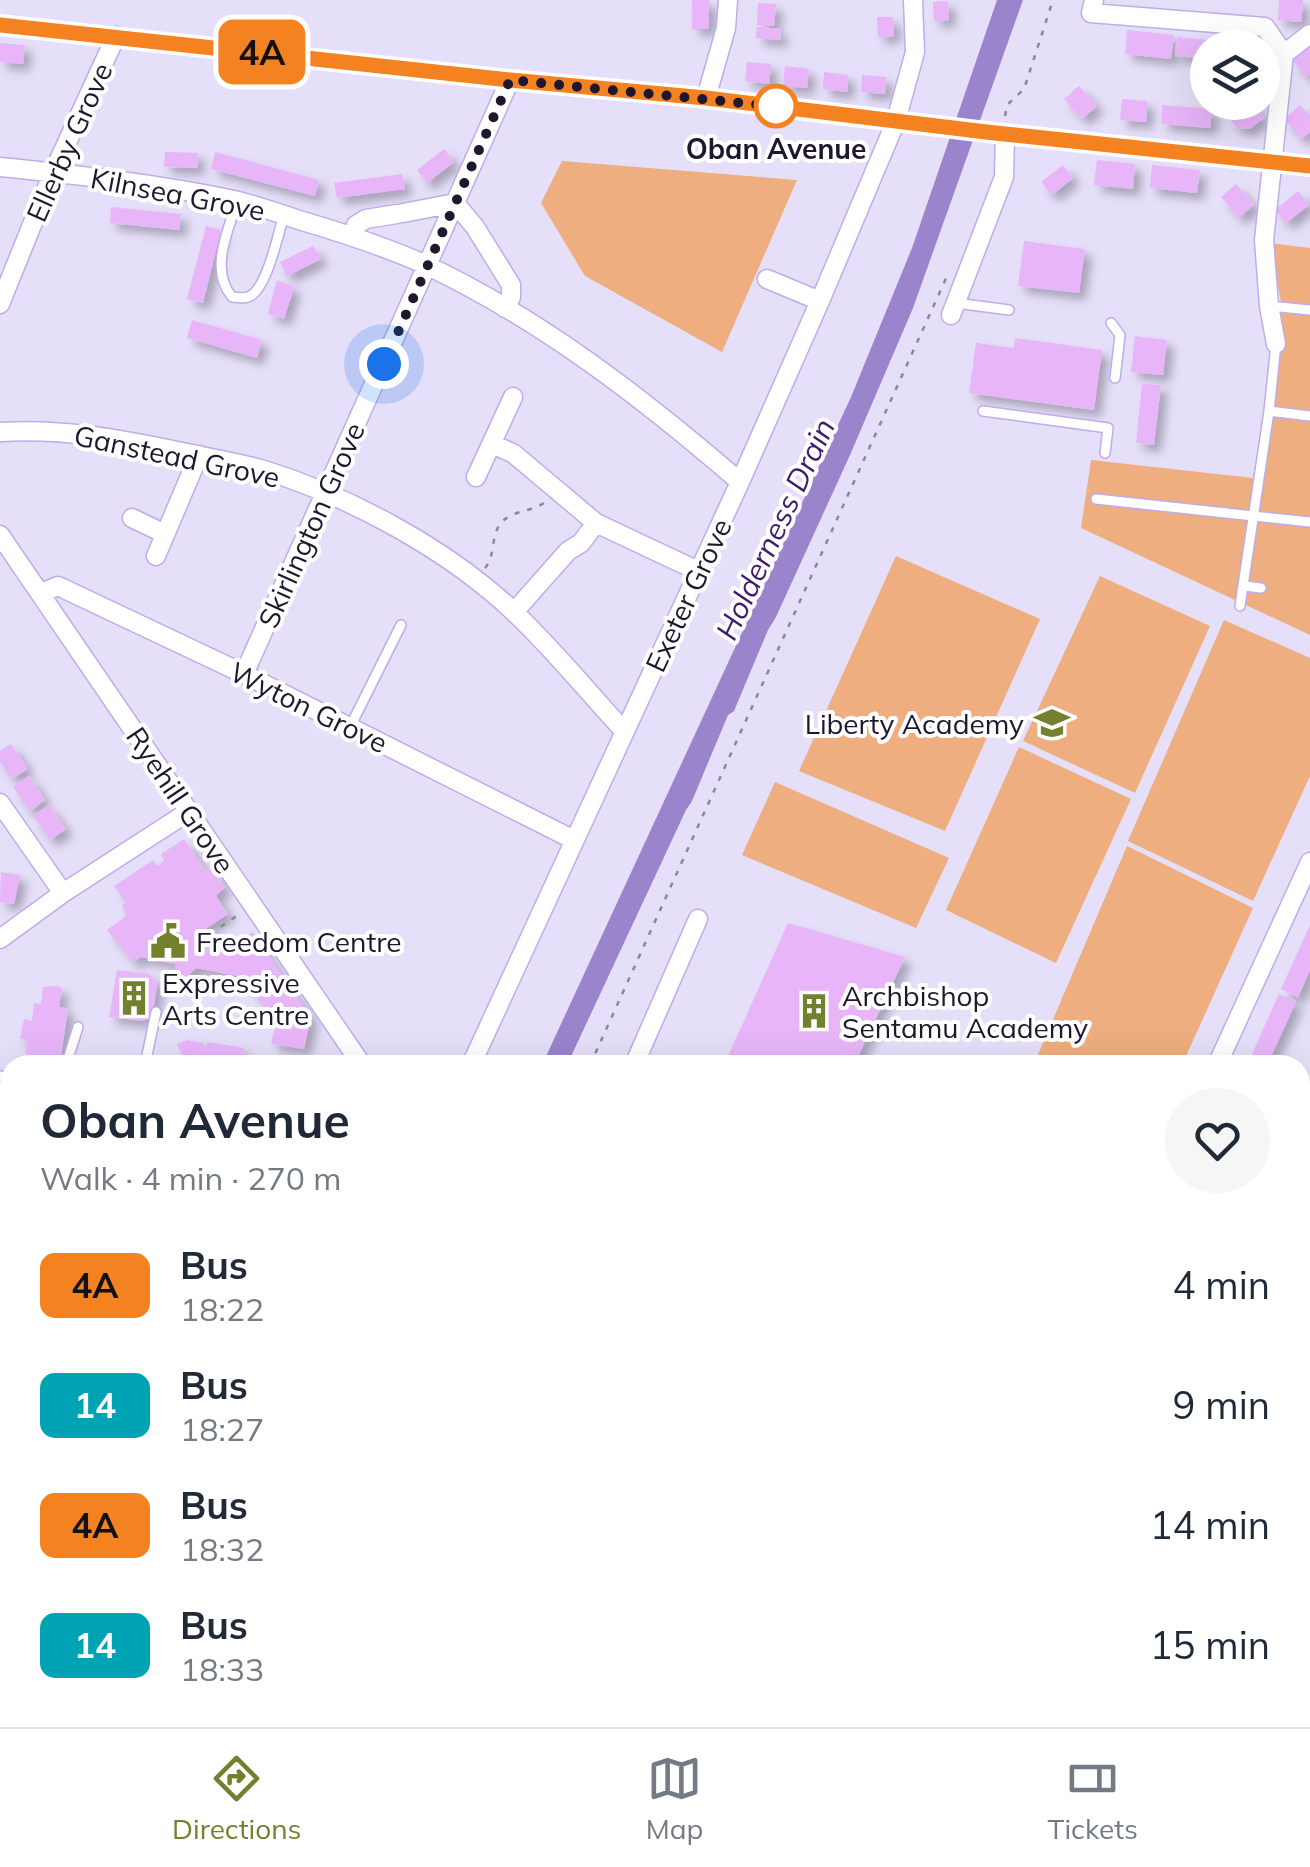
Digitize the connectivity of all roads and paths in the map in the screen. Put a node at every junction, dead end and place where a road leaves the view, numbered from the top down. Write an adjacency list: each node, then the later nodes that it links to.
1 (728, 0): 10 (street)
2 (913, 0): 11 (street, Exeter Grove)
3 (1054, 0): 12 (path)
4 (1094, 0): 8 (street)
5 (0, 25): 7 (street)
6 (1310, 34): 8 (street)
7 (116, 36): 9 (street); 16 (street, Ellerby Grove)
8 (1284, 54): 13 (street)
9 (510, 80): 10 (street); 18 (street, Skirlington Grove)
10 (706, 98): 11 (street)
11 (896, 121): 12 (street); 24 (street, Exeter Grove)
12 (997, 133): 13 (street); 28 (street)
13 (1272, 162): 14 (street); 26 (street)
14 (1310, 166)
15 (0, 167): 16 (street, Kilnsea Grove)
16 (53, 172): 17 (street, Kilnsea Grove); 25 (street, Ellerby Grove)
17 (237, 201): 19 (street, Kilnsea Grove); 19 (lane)
18 (455, 203): 20 (street); 22 (street, Skirlington Grove); 27 (street)
19 (284, 215): 20 (street, Kilnsea Grove)
20 (353, 236): 22 (street, Kilnsea Grove)
21 (952, 264): 80 (path)
22 (428, 266): 27 (street, Kilnsea Grove); 45 (street, Skirlington Grove)
23 (767, 279): 24 (street)
24 (820, 301): 43 (street, Exeter Grove)
25 (0, 304)
26 (1269, 306): 30 (lane); 32 (street)
27 (505, 308): 43 (street, Kilnsea Grove)
28 (954, 309): 29 (lane)
29 (1010, 310)
30 (1310, 310)
31 (1111, 323): 33 (lane)
32 (1276, 344): 36 (lane)
33 (1115, 378)
34 (513, 397): 39 (street)
35 (982, 411): 40 (lane)
36 (1269, 411): 37 (lane); 47 (lane)
37 (1310, 416)
38 (0, 432): 41 (street, Ganstead Grove)
39 (493, 444): 42 (street); 44 (street)
40 (1105, 453)
41 (199, 456): 45 (street, Ganstead Grove); 51 (street)
42 (476, 477)
43 (740, 482): 54 (street, Exeter Grove)
44 (555, 489): 50 (street); 55 (path)
45 (326, 493): 55 (street, Ganstead Grove); 62 (street, Skirlington Grove)
46 (1096, 499): 47 (lane)
47 (1252, 515): 49 (lane); 56 (lane)
48 (132, 518): 51 (street)
49 (1310, 522)
50 (596, 523): 54 (street); 60 (street)
51 (165, 534): 53 (street)
52 (2, 543): 58 (street, Ryehill Grove)
53 (156, 556)
54 (698, 571): 64 (street, Exeter Grove)
55 (474, 580): 60 (street, Ganstead Grove)
56 (1244, 586): 57 (lane); 59 (lane)
57 (1261, 588)
58 (41, 592): 62 (street, Wyton Grove); 66 (street, Ryehill Grove)
59 (1240, 606)
60 (514, 612): 64 (street, Ganstead Grove)
61 (400, 625): 63 (lane)
62 (244, 674): 63 (street, Wyton Grove)
63 (350, 727): 67 (street, Wyton Grove)
64 (624, 731): 67 (street, Exeter Grove)
65 (0, 802): 69 (street)
66 (188, 812): 69 (street); 70 (street, Ryehill Grove)
67 (574, 840): 79 (street, Exeter Grove)
68 (1310, 862): 82 (street)
69 (74, 892): 73 (street)
70 (253, 906): 72 (path); 78 (street, Ryehill Grove)
71 (698, 919): 81 (street)
72 (210, 934)
73 (0, 939)
74 (156, 1012): 77 (lane)
75 (78, 1027): 76 (lane)
76 (69, 1055)
77 (147, 1055)
78 (355, 1055)
79 (476, 1055)
80 (595, 1055)
81 (638, 1055)
82 (1222, 1055)

